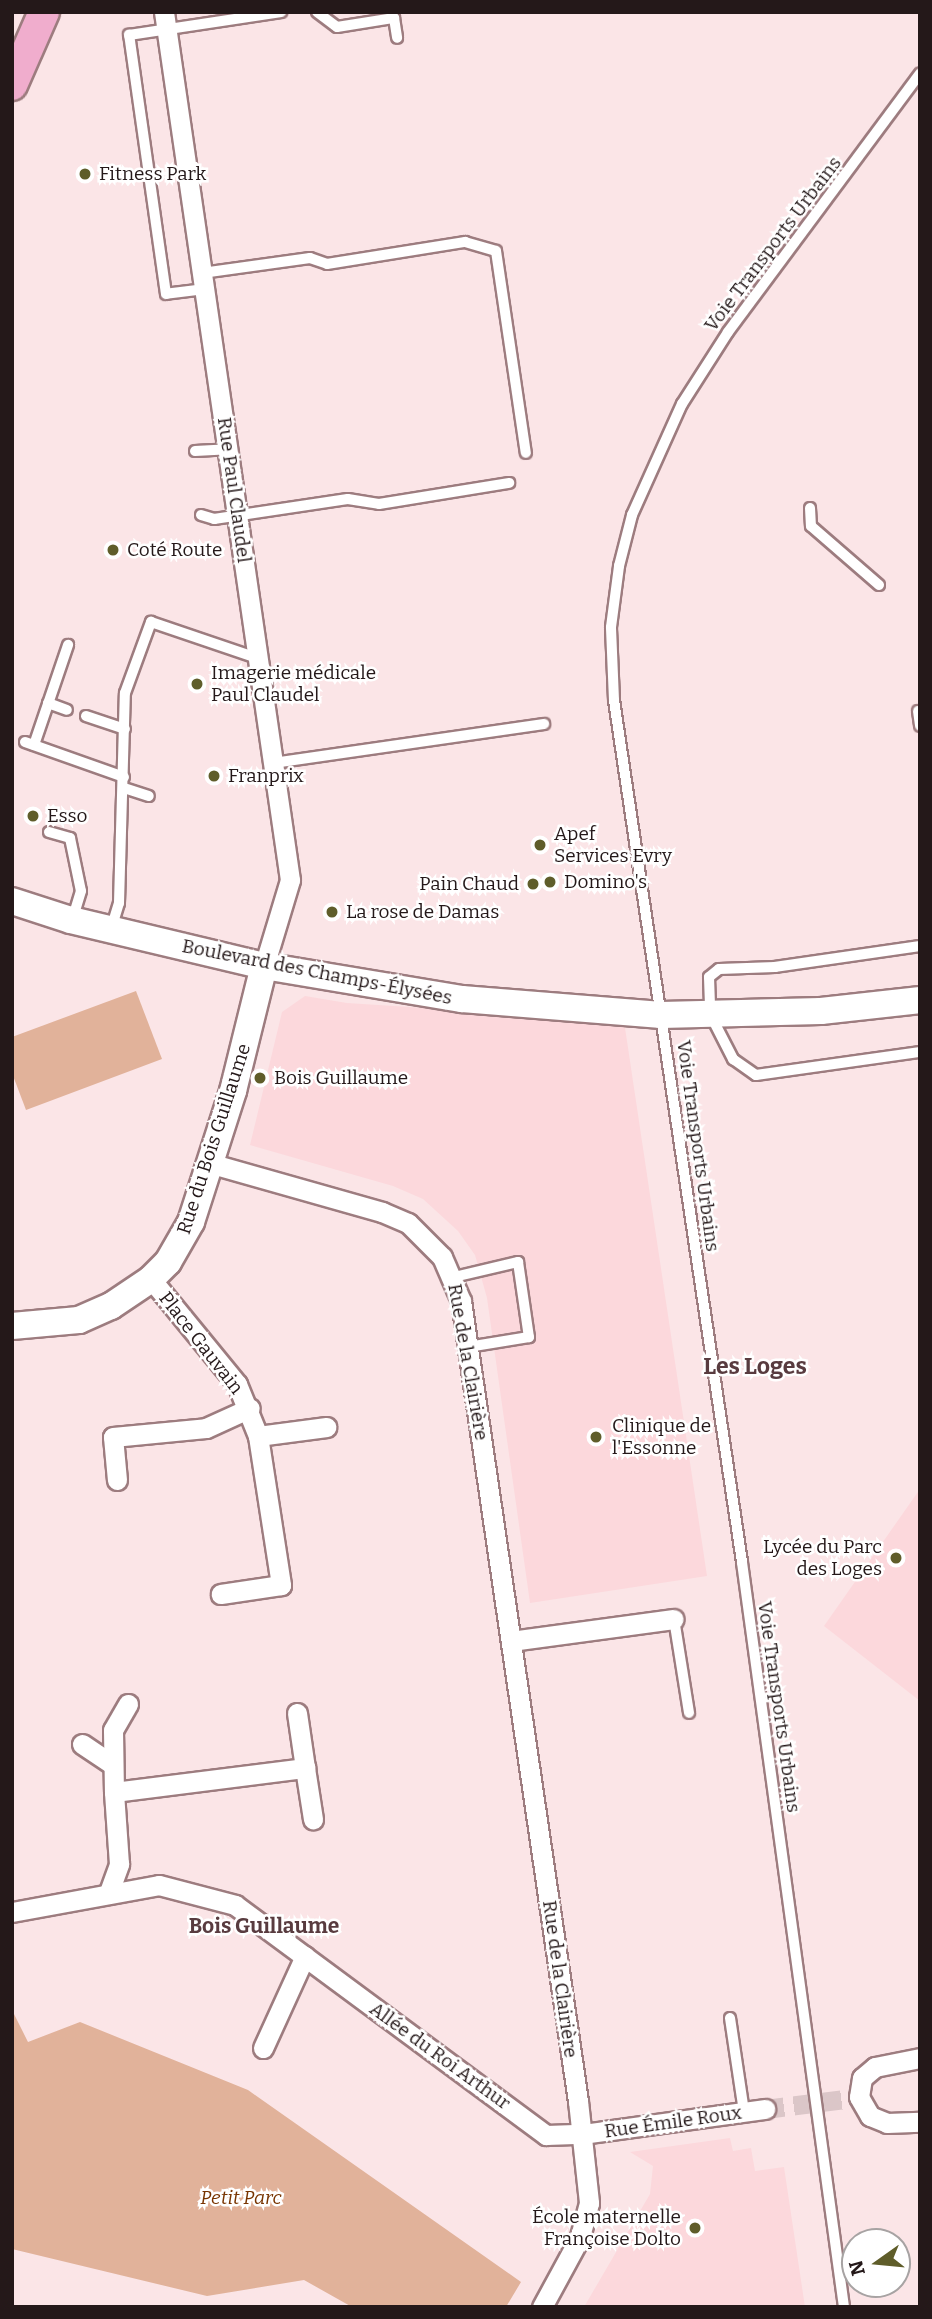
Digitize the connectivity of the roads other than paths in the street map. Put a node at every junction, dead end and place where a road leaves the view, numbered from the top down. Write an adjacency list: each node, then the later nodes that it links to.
1 (44, 12): 7 (main road)
2 (281, 12): 4 (lane)
3 (317, 12): 5 (lane)
4 (165, 21): 8 (street, Rue Paul Claudel); 8 (lane)
5 (397, 38)
6 (920, 73): 37 (lane, Voie Transports Urbains)
7 (12, 85)
8 (203, 281): 9 (street, Rue Paul Claudel); 11 (lane)
9 (228, 449): 10 (lane); 15 (street, Rue Paul Claudel)
10 (195, 451)
11 (526, 453)
12 (509, 483): 15 (lane)
13 (810, 508): 16 (lane)
14 (201, 515): 15 (lane)
15 (237, 515): 18 (street, Rue Paul Claudel)
16 (879, 585)
17 (68, 645): 19 (lane)
18 (259, 659): 25 (lane); 26 (street, Rue Paul Claudel)
19 (48, 704): 20 (lane); 27 (lane)
20 (67, 710)
21 (918, 711): 24 (lane)
22 (86, 716): 25 (lane)
23 (544, 724): 26 (lane)
24 (920, 726)
25 (125, 729): 27 (lane)
26 (273, 763): 34 (street, Rue Paul Claudel)
27 (124, 782): 28 (lane); 32 (lane)
28 (149, 796)
29 (49, 832): 31 (lane)
30 (12, 901): 31 (main road, Boulevard des Champs-Élysées)
31 (71, 920): 32 (main road, Boulevard des Champs-Élysées)
32 (111, 930): 34 (main road, Boulevard des Champs-Élysées)
33 (920, 946): 36 (lane)
34 (264, 966): 37 (main road, Boulevard des Champs-Élysées); 39 (main road, Rue du Bois Guillaume)
35 (920, 1000): 36 (main road, Boulevard des Champs-Élysées)
36 (710, 1014): 37 (main road, Boulevard des Champs-Élysées); 38 (lane)
37 (662, 1015): 70 (lane, Voie Transports Urbains)
38 (920, 1052)
39 (209, 1163): 40 (street, Rue de la Clairière); 41 (main road, Rue du Bois Guillaume)
40 (454, 1277): 43 (street, Rue de la Clairière); 43 (lane)
41 (152, 1279): 42 (main road, Rue du Bois Guillaume); 44 (street, Place Gauvain)
42 (12, 1326)
43 (468, 1347): 50 (street, Rue de la Clairière)
44 (250, 1408): 46 (street, Place Gauvain); 47 (street, Place Gauvain)
45 (326, 1427): 46 (street)
46 (258, 1436): 48 (street, Place Gauvain)
47 (117, 1479)
48 (221, 1594)
49 (674, 1619): 50 (street); 53 (lane)
50 (511, 1642): 68 (street, Rue de la Clairière)
51 (128, 1704): 55 (street)
52 (297, 1713): 56 (street)
53 (689, 1713)
54 (82, 1744): 55 (street)
55 (113, 1765): 57 (street)
56 (305, 1768): 57 (street); 58 (street)
57 (114, 1792): 59 (street)
58 (313, 1819)
59 (109, 1892): 60 (street, Allée du Roi Arthur); 61 (street, Allée du Roi Arthur)
60 (12, 1912)
61 (305, 1956): 63 (street); 68 (street, Allée du Roi Arthur)
62 (730, 2018): 66 (lane)
63 (263, 2048)
64 (920, 2058): 67 (street)
65 (765, 2109): 66 (street, Rue Émile Roux)
66 (744, 2112): 68 (street, Rue Émile Roux)
67 (920, 2122)
68 (582, 2134): 69 (street, Rue de la Clairière)
69 (542, 2307)
70 (845, 2307)

